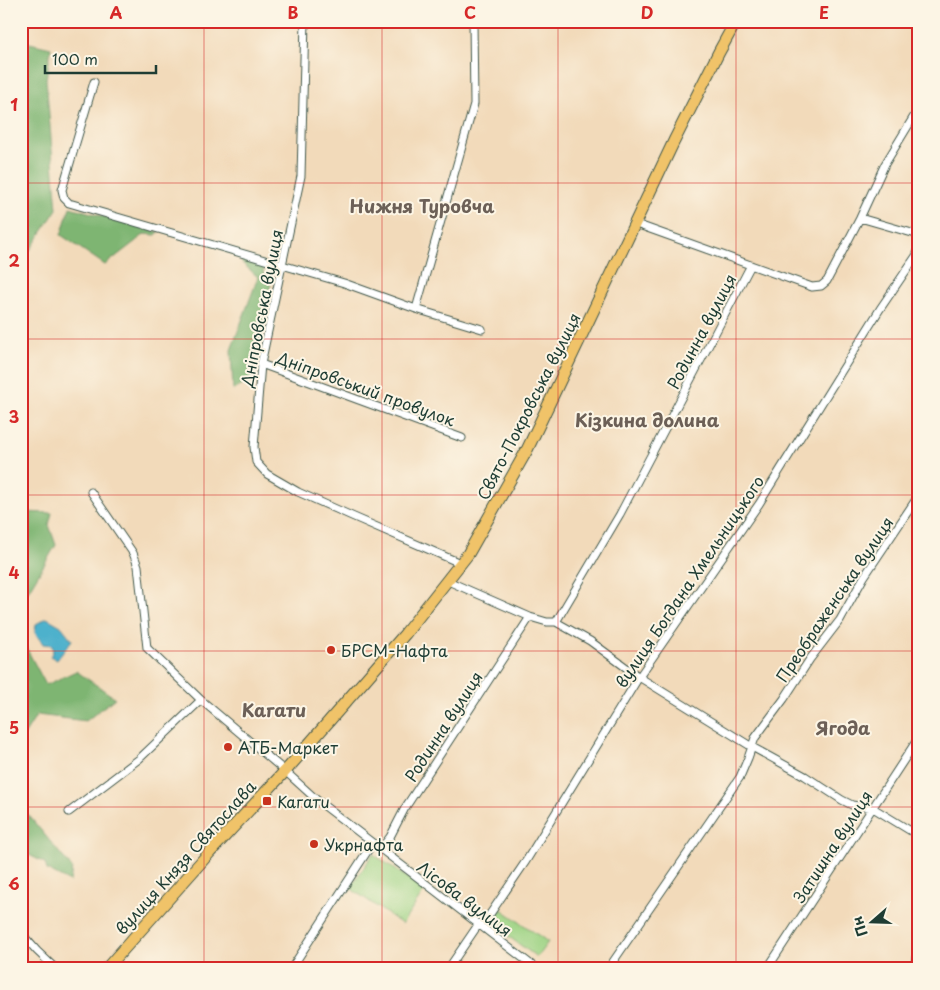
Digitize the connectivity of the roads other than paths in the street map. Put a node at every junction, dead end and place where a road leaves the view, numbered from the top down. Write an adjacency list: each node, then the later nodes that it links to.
1 (305, 21): 10 (street, Дніпровська вулиця)
2 (473, 21): 12 (street)
3 (736, 21): 7 (main road, Свято-Покровська вулиця)
4 (94, 82): 10 (street)
5 (919, 108): 6 (street, Родинна вулиця)
6 (860, 218): 8 (street); 11 (street, Родинна вулиця)
7 (636, 224): 11 (street); 18 (main road, Свято-Покровська вулиця)
8 (919, 235)
9 (919, 249): 22 (street, вулиця Богдана Хмельницького)
10 (281, 264): 12 (street); 14 (street, Дніпровська вулиця)
11 (751, 264): 21 (street, Родинна вулиця)
12 (416, 309): 13 (street)
13 (482, 329)
14 (261, 364): 15 (street, Дніпровський провулок); 18 (street, Дніпровська вулиця)
15 (462, 438)
16 (91, 492): 23 (street, Лісова вулиця)
17 (919, 495): 25 (street, Преображенська вулиця)
18 (460, 564): 19 (main road, Свято-Покровська вулиця)
19 (448, 581): 20 (street); 26 (main road, Свято-Покровська вулиця)
20 (530, 617): 21 (street); 31 (street, Родинна вулиця)
21 (556, 622): 22 (street)
22 (639, 677): 25 (street); 32 (street, вулиця Богдана Хмельницького)
23 (201, 700): 26 (street, Лісова вулиця); 28 (street)
24 (919, 737): 27 (street, Затишна вулиця)
25 (752, 747): 27 (street); 40 (street, Преображенська вулиця)
26 (287, 769): 30 (street, Лісова вулиця); 36 (main road, вулиця Князя Святослава)
27 (873, 808): 29 (street); 41 (street, Затишна вулиця)
28 (69, 812)
29 (919, 836)
30 (372, 844): 31 (street, Лісова вулиця); 37 (street)
31 (380, 850): 32 (street, Лісова вулиця)
32 (478, 925): 38 (street, вулиця Богдана Хмельницького); 39 (street, Лісова вулиця)
33 (21, 933): 35 (street)
34 (919, 942): 42 (street)
35 (56, 969)
36 (106, 969)
37 (291, 969)
38 (448, 969)
39 (537, 969)
40 (608, 969)
41 (767, 969)
42 (914, 969)

